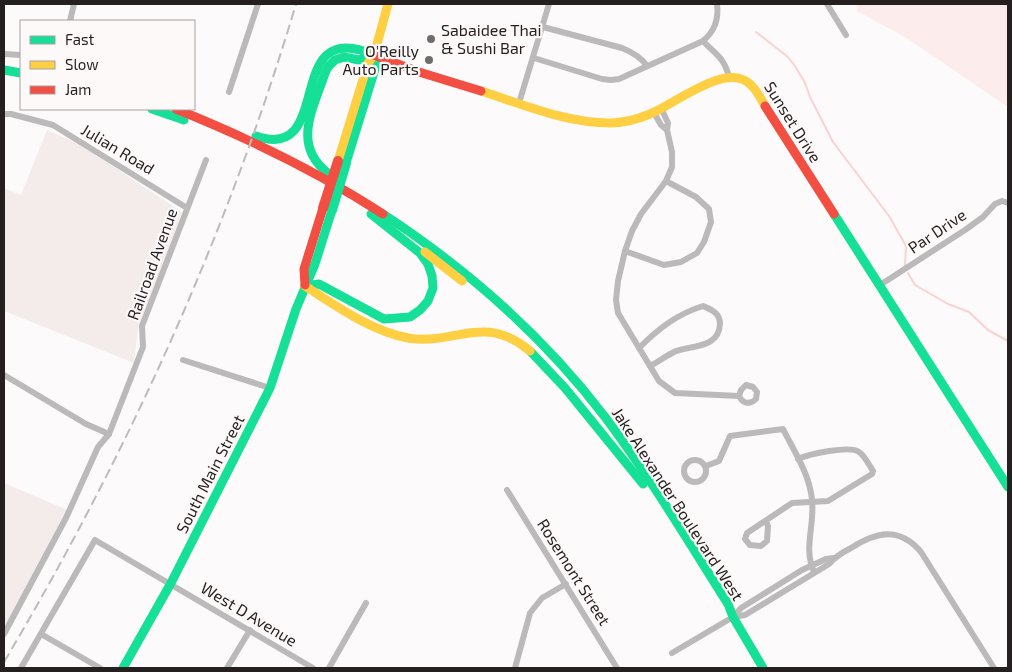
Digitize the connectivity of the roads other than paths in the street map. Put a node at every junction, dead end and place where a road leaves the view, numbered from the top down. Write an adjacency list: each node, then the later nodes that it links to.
1 (74, 4): 7 (street)
2 (258, 4): 21 (street)
3 (388, 4): 13 (main road, South Main Street)
4 (549, 4): 8 (street)
5 (717, 4): 10 (street)
6 (827, 4): 9 (street)
7 (70, 20)
8 (542, 27): 14 (street); 15 (street)
9 (846, 35)
10 (703, 41): 15 (street); 18 (street)
11 (4, 54): 12 (street)
12 (20, 55)
13 (374, 55): 22 (main road); 25 (main road); 32 (main road); 35 (main road, South Main Street, bridge)
14 (534, 58): 15 (street); 22 (street)
15 (647, 66)
16 (4, 70): 17 (main road)
17 (20, 73)
18 (729, 77): 23 (main road); 34 (main road, Sunset Drive)
19 (4, 78): 20 (main road)
20 (20, 80)
21 (228, 92)
22 (519, 103): 23 (main road)
23 (657, 109): 29 (street)
24 (155, 110): 32 (main road)
25 (179, 110)
26 (179, 110): 32 (main road)
27 (4, 114): 31 (street, Julian Road)
28 (206, 160): 31 (street, Railroad Avenue)
29 (666, 181): 33 (street); 33 (street)
30 (1008, 203): 34 (street, Par Drive)
31 (187, 208): 42 (street, Railroad Avenue)
32 (373, 211): 35 (main road); 45 (main road); 54 (main road, Jake Alexander Boulevard West)
33 (625, 251): 36 (street)
34 (880, 285): 46 (main road, Sunset Drive)
35 (305, 286): 40 (main road, South Main Street); 45 (main road)
36 (639, 348): 38 (street); 38 (street)
37 (183, 360): 40 (street)
38 (650, 366): 41 (street)
39 (4, 375): 42 (street)
40 (270, 388): 51 (main road, South Main Street)
41 (739, 396)
42 (109, 434): 56 (street, Railroad Avenue)
43 (798, 459): 44 (street); 48 (street); 48 (street)
44 (706, 466)
45 (643, 484): 54 (main road, Jake Alexander Boulevard West)
46 (1008, 487)
47 (507, 490): 52 (street, Rosemont Street)
48 (813, 502): 49 (street); 50 (street)
49 (766, 521)
50 (813, 569): 54 (street); 68 (street)
51 (171, 583): 55 (street, West D Avenue); 57 (street, West D Avenue); 61 (main road, South Main Street)
52 (566, 584): 65 (street); 66 (street, Rosemont Street)
53 (366, 603): 64 (street)
54 (732, 617): 58 (street); 67 (main road, Jake Alexander Boulevard West)
55 (250, 630): 62 (street); 63 (street, West D Avenue)
56 (4, 634)
57 (41, 634): 59 (street); 60 (street)
58 (672, 654)
59 (21, 668)
60 (100, 668)
61 (123, 668)
62 (227, 668)
63 (313, 668)
64 (329, 668)
65 (515, 668)
66 (617, 668)
67 (763, 668)
68 (994, 668)

